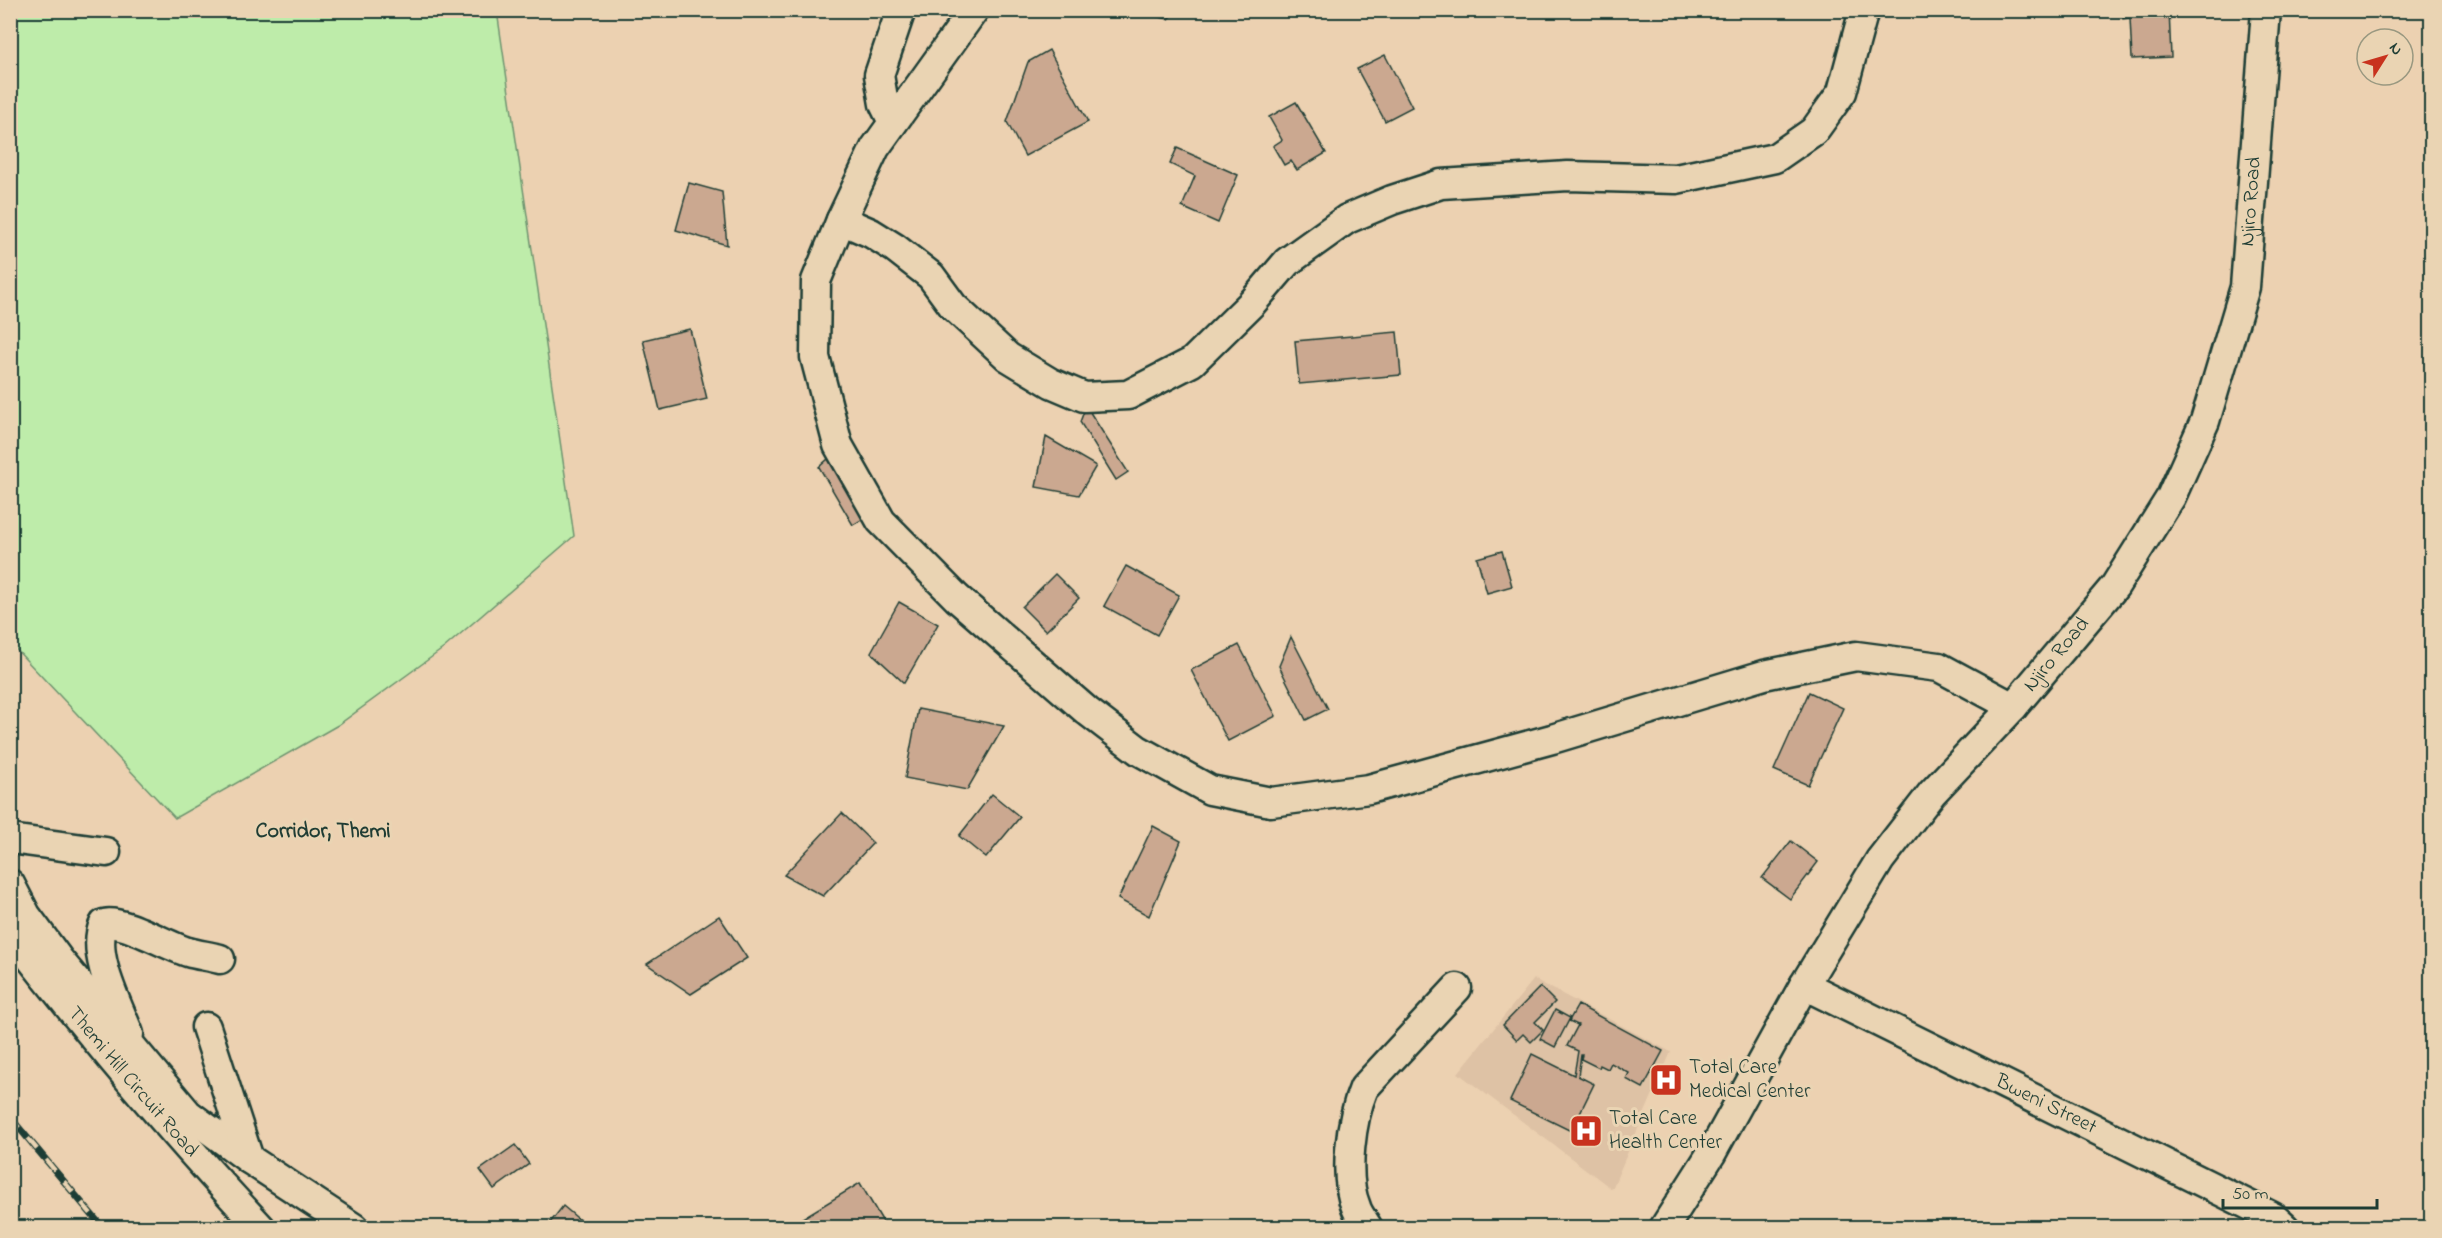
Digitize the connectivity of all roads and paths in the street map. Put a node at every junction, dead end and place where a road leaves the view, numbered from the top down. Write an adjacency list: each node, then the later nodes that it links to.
1 (901, 10): 5 (street)
2 (974, 10): 5 (street)
3 (1864, 10): 6 (street)
4 (2266, 10): 7 (street, Njiro Road)
5 (893, 122): 6 (street)
6 (842, 220): 7 (street)
7 (2013, 707): 13 (street, Njiro Road)
8 (10, 839): 9 (street)
9 (106, 852)
10 (10, 884): 16 (street)
11 (10, 932): 18 (street, Themi Hill Circuit Road)
12 (220, 959): 16 (street)
13 (1804, 985): 21 (street, Njiro Road); 22 (street, Bweni Street)
14 (1457, 988): 20 (street)
15 (206, 1027): 17 (street)
16 (136, 1053): 17 (street)
17 (249, 1159): 19 (street)
18 (261, 1227)
19 (354, 1227)
20 (1368, 1227)
21 (1664, 1227)
22 (2285, 1227)

